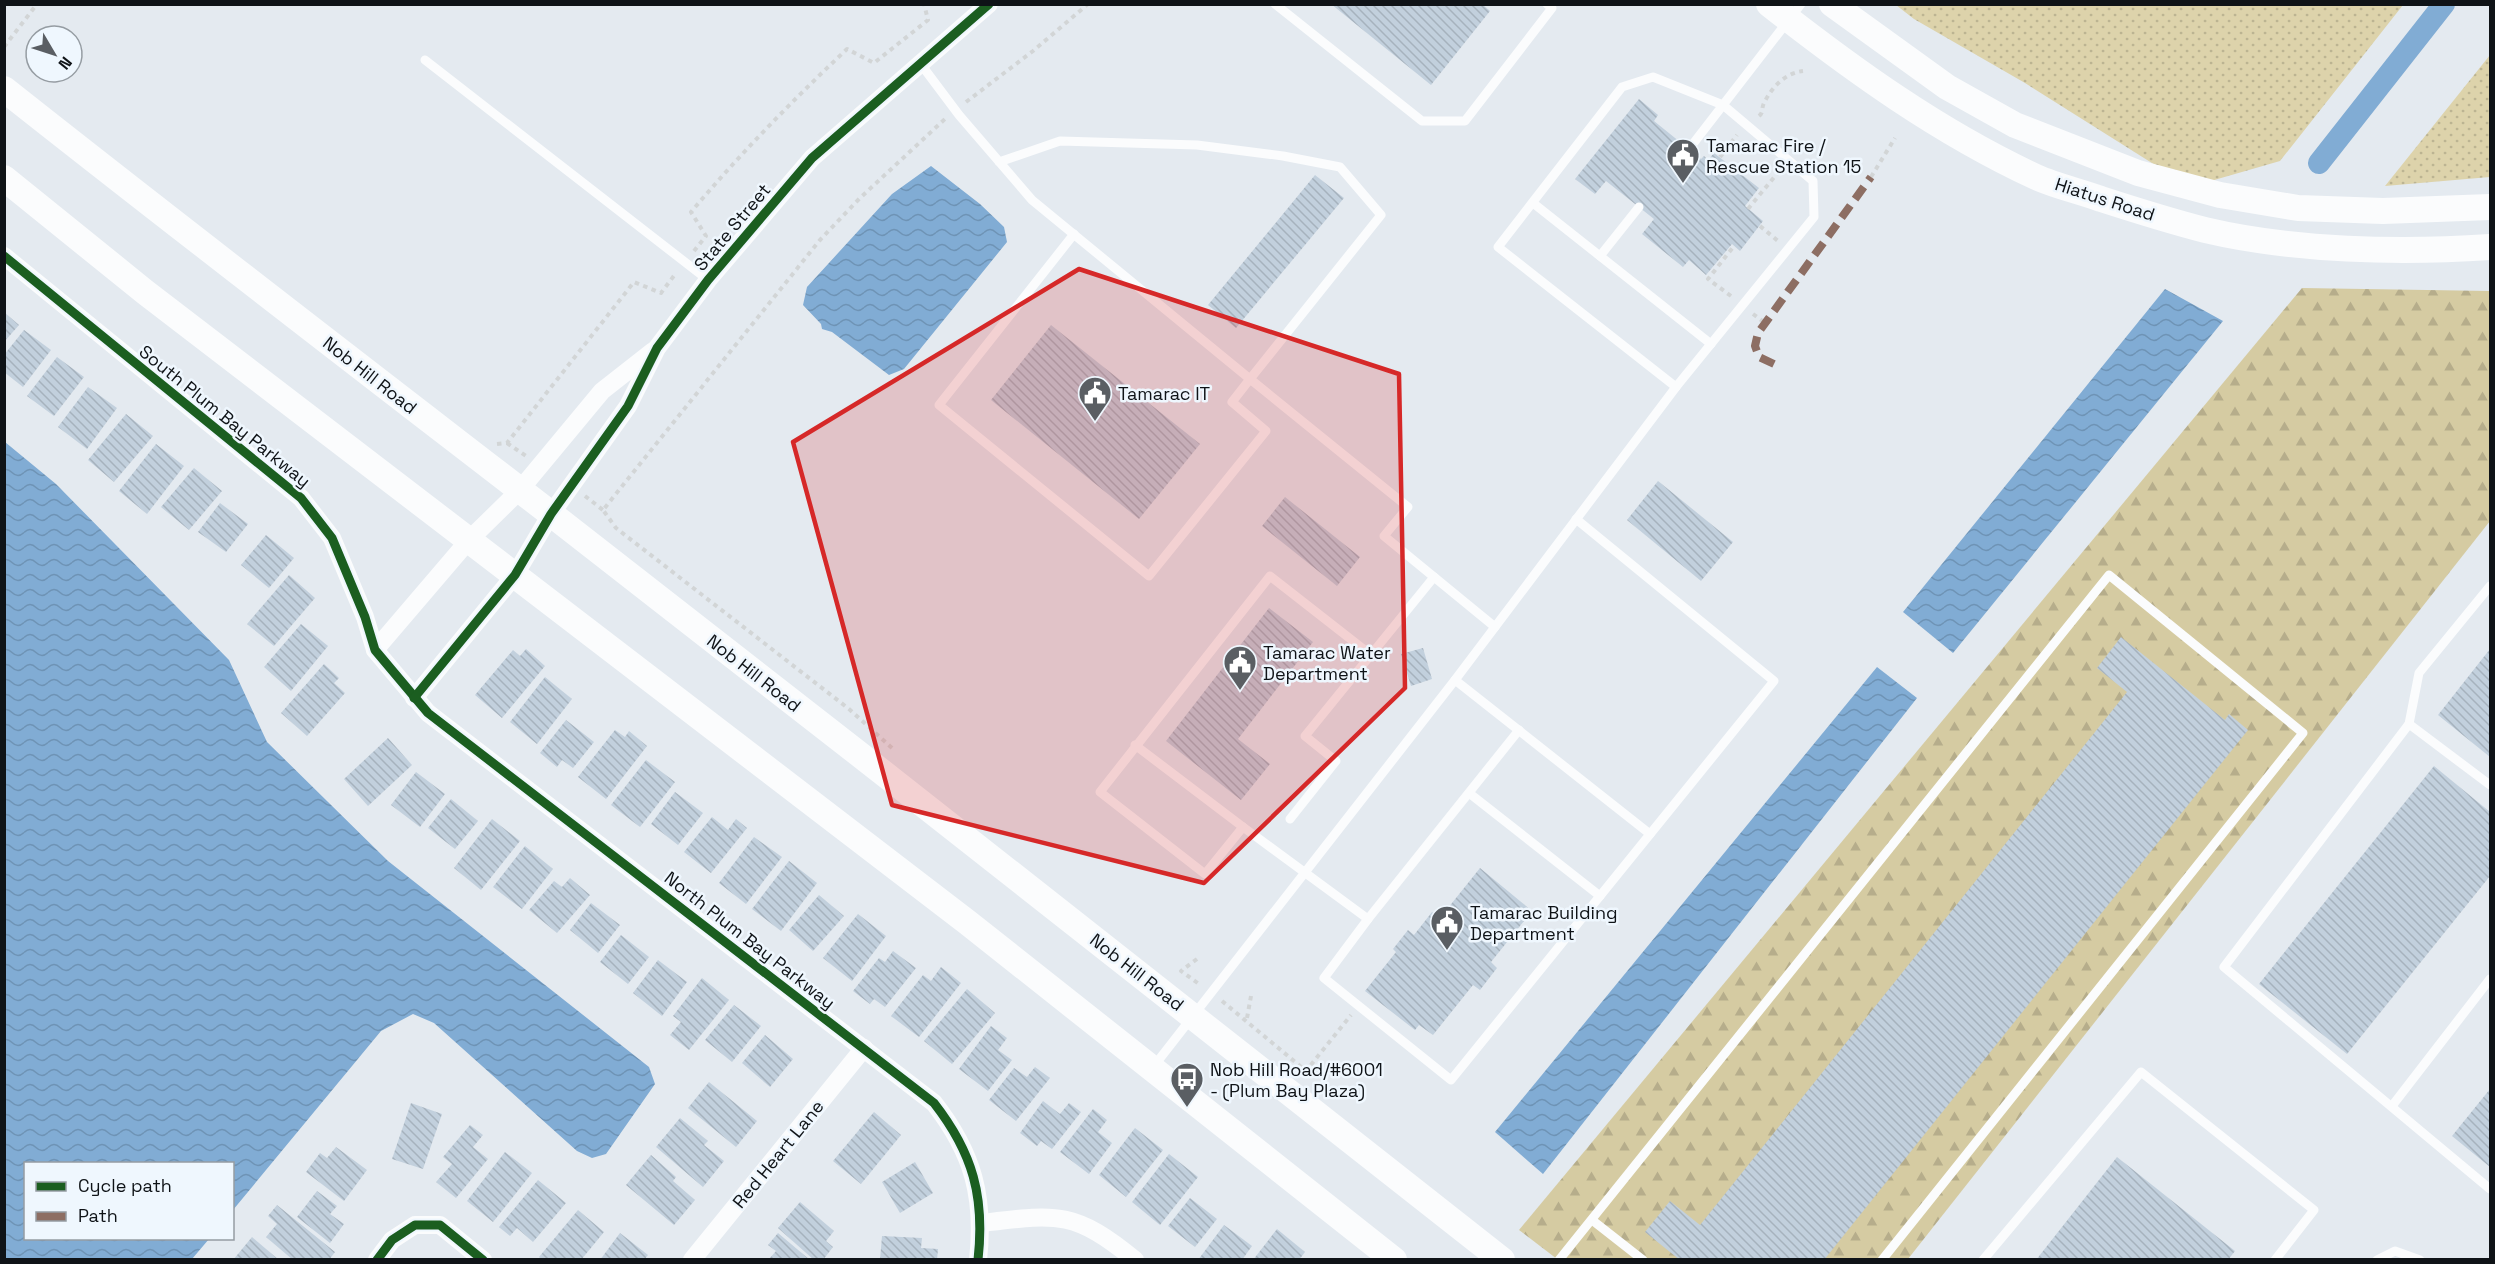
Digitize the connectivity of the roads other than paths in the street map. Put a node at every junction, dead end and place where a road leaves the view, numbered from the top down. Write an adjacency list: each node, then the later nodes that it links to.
1 (989, 4): 8 (street, State Street)
2 (1275, 4): 3 (lane)
3 (1547, 4)
4 (1769, 4): 6 (main road, Hiatus Road)
5 (1832, 4): 16 (main road, Hiatus Road)
6 (1795, 12): 10 (lane); 18 (main road, Hiatus Road)
7 (425, 60): 21 (lane)
8 (920, 63): 12 (lane); 21 (street, State Street)
9 (4, 89): 26 (main road, Nob Hill Road)
10 (1723, 105): 11 (lane); 14 (lane); 22 (lane)
11 (1689, 149)
12 (999, 162): 17 (lane); 24 (lane)
13 (4, 178): 29 (main road)
14 (1533, 203): 20 (lane); 25 (lane)
15 (1640, 207): 20 (lane)
16 (2490, 207)
17 (1074, 234): 24 (lane); 24 (lane)
18 (2490, 248)
19 (4, 256): 34 (street, South Plum Bay Parkway)
20 (1600, 256): 22 (lane)
21 (708, 280): 23 (street, State Street)
22 (1711, 344): 25 (lane)
23 (657, 348): 26 (street, State Street); 27 (street, State Street)
24 (1250, 378): 31 (lane)
25 (1676, 387): 28 (lane)
26 (519, 490): 27 (main road, Nob Hill Road); 29 (street, State Street)
27 (551, 514): 30 (street, State Street); 50 (main road, Nob Hill Road)
28 (1576, 519): 33 (lane); 45 (lane)
29 (469, 540): 30 (main road); 34 (street, State Street)
30 (515, 575): 37 (street, State Street); 52 (main road)
31 (1434, 577): 33 (lane); 35 (lane)
32 (2490, 586): 38 (lane)
33 (1495, 627): 36 (lane)
34 (375, 650): 37 (street, South Plum Bay Parkway)
35 (1371, 655): 40 (lane); 43 (lane)
36 (1455, 680): 39 (lane); 46 (lane)
37 (414, 698): 51 (street, North Plum Bay Parkway)
38 (2409, 724): 41 (lane); 53 (lane)
39 (1519, 730): 42 (lane); 45 (lane)
40 (1135, 745): 44 (lane); 44 (lane)
41 (2490, 785)
42 (1469, 792): 47 (lane); 48 (lane)
43 (1290, 819)
44 (1243, 827): 46 (lane)
45 (1650, 834): 47 (lane)
46 (1303, 873): 48 (lane); 50 (lane)
47 (1600, 896): 48 (lane)
48 (1368, 919)
49 (2490, 979): 53 (lane)
50 (1194, 1016): 52 (lane); 63 (main road, Nob Hill Road)
51 (864, 1048): 56 (street, North Plum Bay Parkway); 59 (street, Red Heart Lane)
52 (1152, 1068): 62 (main road)
53 (2392, 1106): 54 (lane)
54 (2490, 1189)
55 (1592, 1220): 64 (lane); 65 (lane); 66 (lane)
56 (982, 1223): 60 (street, North Plum Bay Parkway); 61 (street)
57 (377, 1260): 58 (street)
58 (483, 1260)
59 (692, 1260)
60 (978, 1260)
61 (1135, 1260)
62 (1394, 1260)
63 (1502, 1260)
64 (1560, 1260)
65 (1643, 1260)
66 (1882, 1260)
67 (1983, 1260): 68 (lane)
68 (2275, 1260)
69 (2377, 1260): 70 (lane)
70 (2420, 1260)

